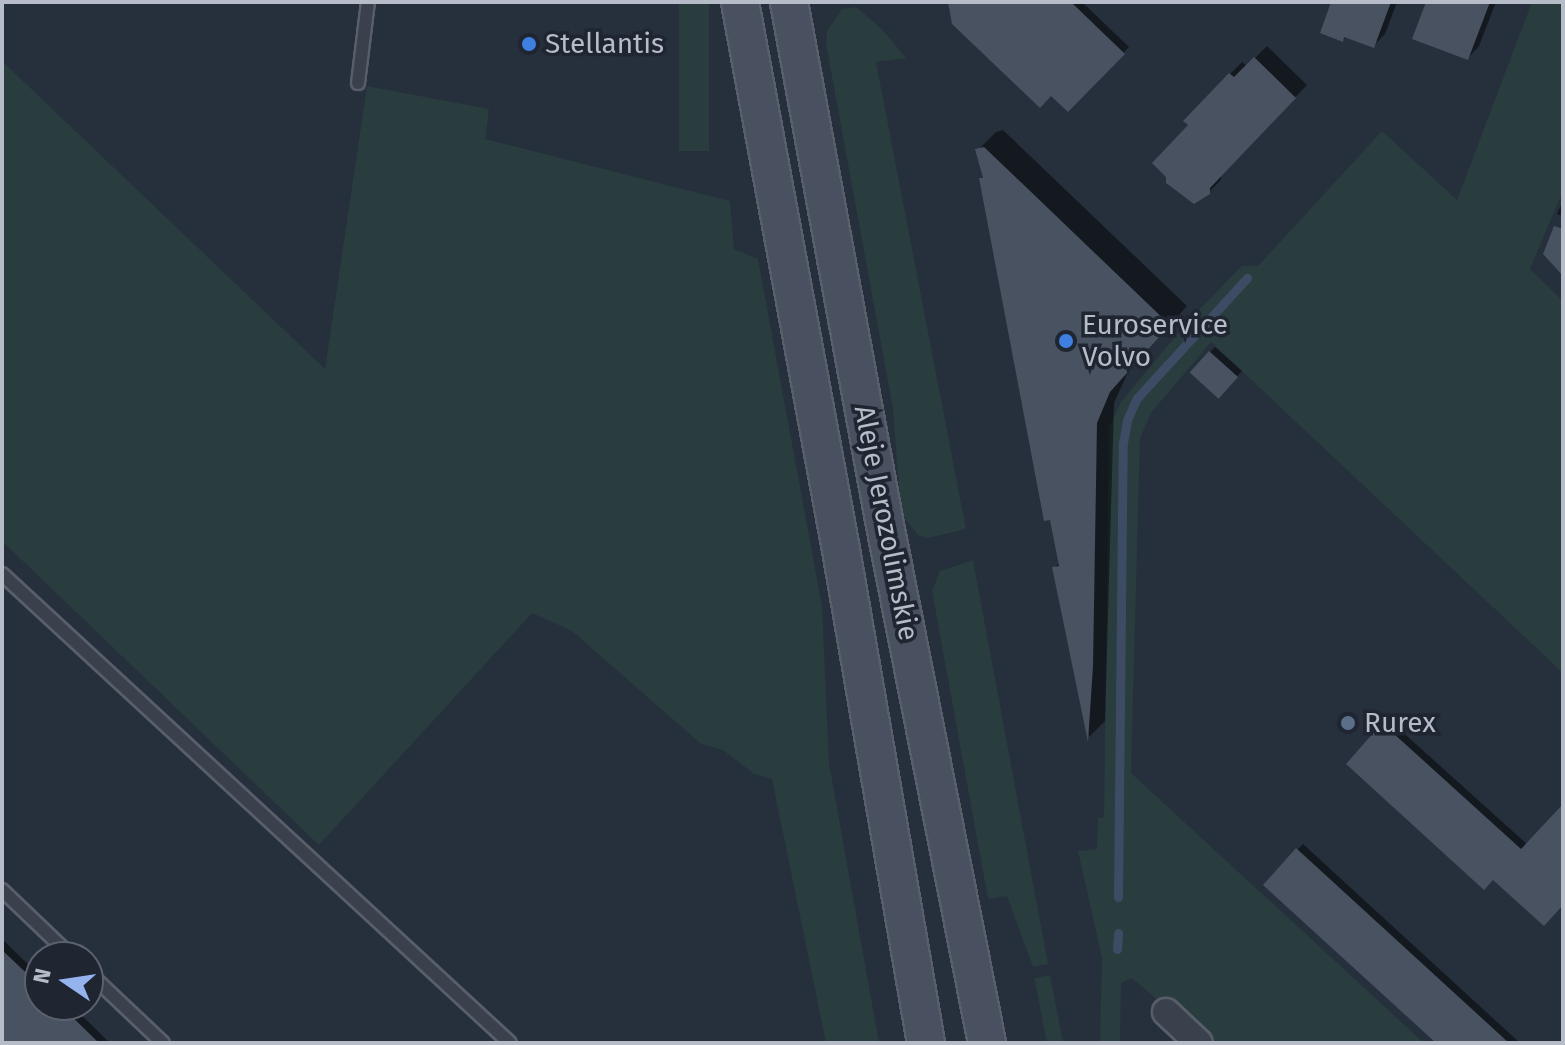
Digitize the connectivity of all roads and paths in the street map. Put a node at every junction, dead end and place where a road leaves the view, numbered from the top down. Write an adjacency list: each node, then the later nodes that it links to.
1 (368, 2): 4 (lane)
2 (740, 2): 12 (main road, Aleje Jerozolimskie)
3 (789, 2): 13 (main road, Aleje Jerozolimskie)
4 (358, 83)
5 (2, 574): 11 (lane)
6 (2, 890): 7 (lane)
7 (55, 941)
8 (104, 987): 10 (lane)
9 (1166, 1012): 14 (street)
10 (163, 1043)
11 (510, 1043)
12 (926, 1043)
13 (987, 1043)
14 (1199, 1043)

